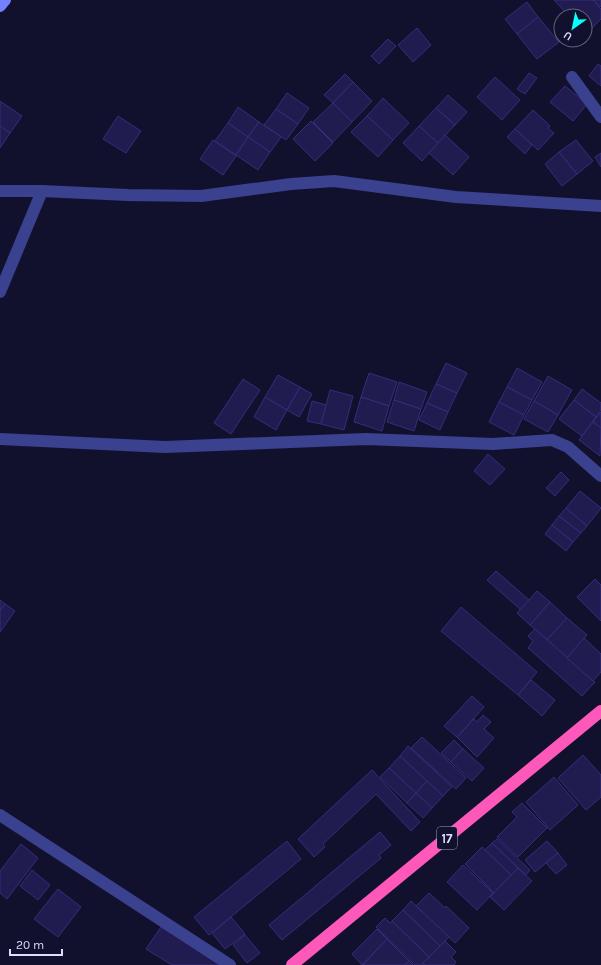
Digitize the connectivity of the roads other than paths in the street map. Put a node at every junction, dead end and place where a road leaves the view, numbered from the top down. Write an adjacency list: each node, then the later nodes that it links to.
1 (5, 0): 2 (street)
2 (0, 6)
3 (572, 77): 4 (street)
4 (601, 117)
5 (42, 191): 6 (street); 7 (street); 8 (street)
6 (0, 192)
7 (601, 206)
8 (0, 292)
9 (0, 438): 10 (street)
10 (601, 476)
11 (601, 710): 14 (highway, 17)
12 (0, 815): 13 (street)
13 (230, 965)
14 (292, 965)

